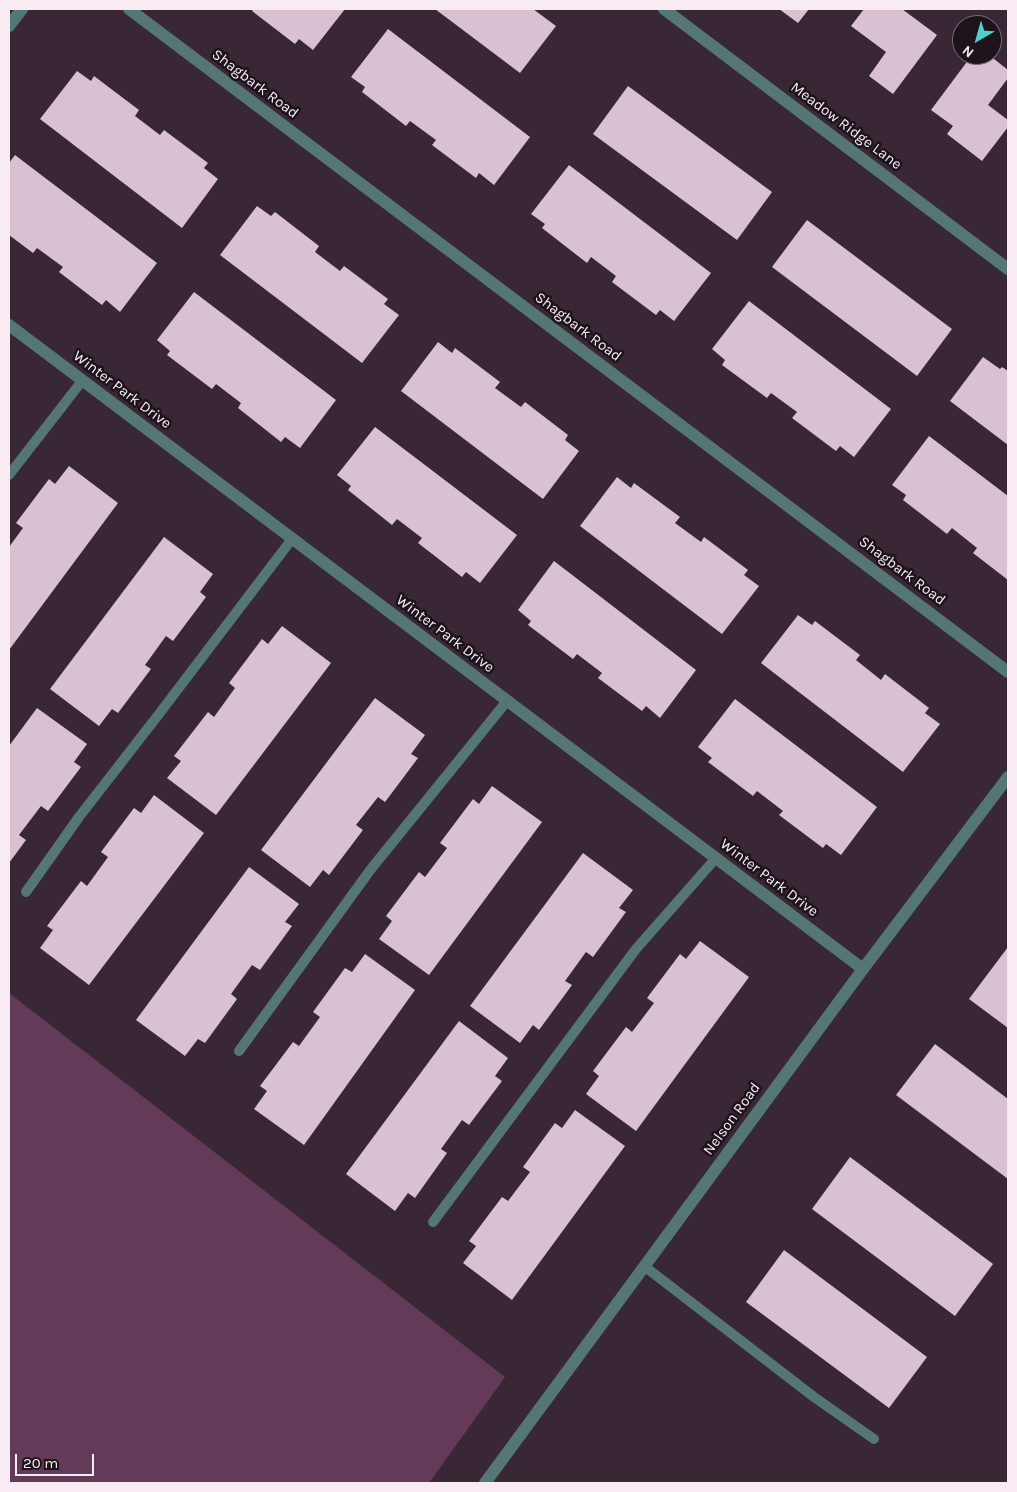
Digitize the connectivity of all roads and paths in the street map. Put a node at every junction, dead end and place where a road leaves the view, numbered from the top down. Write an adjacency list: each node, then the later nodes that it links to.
1 (22, 9): 4 (street)
2 (129, 9): 10 (street, Shagbark Road)
3 (664, 9): 5 (street, Meadow Ridge Lane)
4 (9, 26)
5 (1008, 269)
6 (9, 325): 7 (street, Winter Park Drive)
7 (82, 381): 8 (lane); 9 (street, Winter Park Drive)
8 (9, 475)
9 (292, 539): 11 (street, Winter Park Drive); 14 (lane)
10 (1008, 672)
11 (507, 701): 13 (street, Winter Park Drive); 16 (lane)
12 (1008, 777): 15 (street, Nelson Road)
13 (716, 858): 15 (street, Winter Park Drive); 17 (lane)
14 (26, 892)
15 (863, 969): 18 (street, Nelson Road)
16 (239, 1051)
17 (433, 1222)
18 (644, 1266): 19 (lane); 20 (street, Nelson Road)
19 (874, 1439)
20 (485, 1483)

